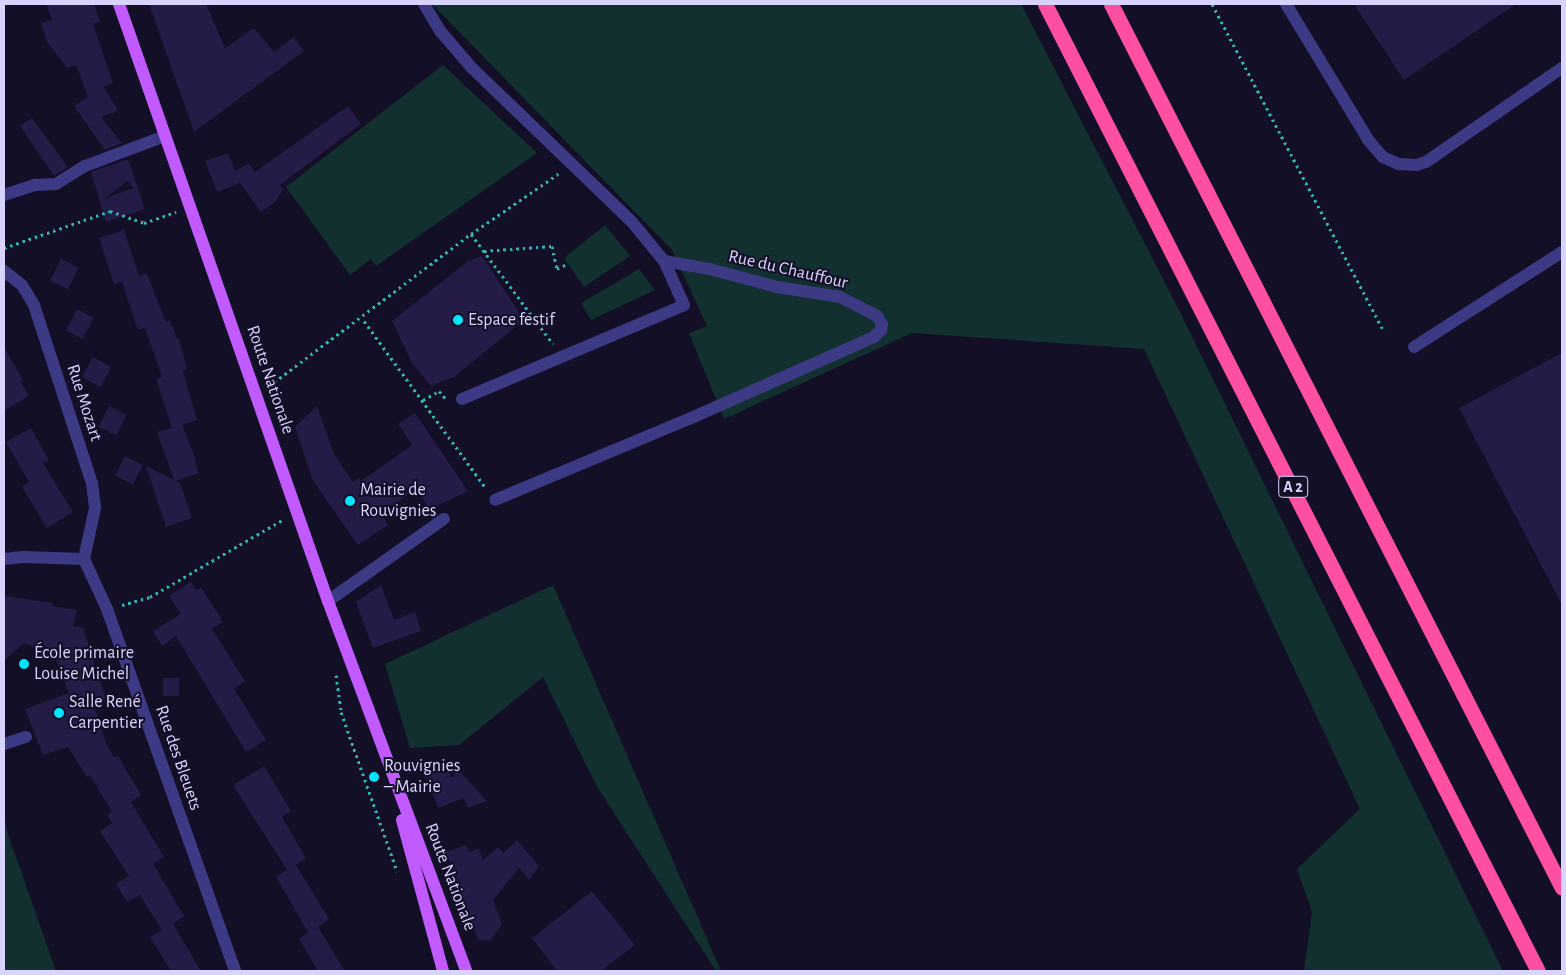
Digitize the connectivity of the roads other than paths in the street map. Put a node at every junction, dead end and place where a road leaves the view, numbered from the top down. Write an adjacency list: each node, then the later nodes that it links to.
1 (119, 4): 7 (main road, Route Nationale)
2 (424, 4): 10 (street)
3 (1045, 4): 26 (highway, A 2)
4 (1111, 4): 22 (highway)
5 (1286, 4): 6 (street)
6 (1562, 68)
7 (166, 136): 8 (street); 18 (main road, Route Nationale)
8 (4, 195)
9 (1562, 252): 12 (street)
10 (664, 260): 13 (street); 14 (street, Rue du Chauffour)
11 (4, 271): 17 (street, Rue Mozart)
12 (1414, 347)
13 (462, 399)
14 (495, 500)
15 (444, 519): 18 (street)
16 (4, 559): 17 (street)
17 (84, 559): 23 (street, Rue des Bleuets)
18 (328, 601): 21 (main road, Route Nationale)
19 (26, 736): 20 (street)
20 (4, 744)
21 (388, 767): 24 (main road, Route Nationale); 25 (main road, Route Nationale)
22 (1562, 888)
23 (235, 971)
24 (443, 971)
25 (466, 971)
26 (1538, 971)

